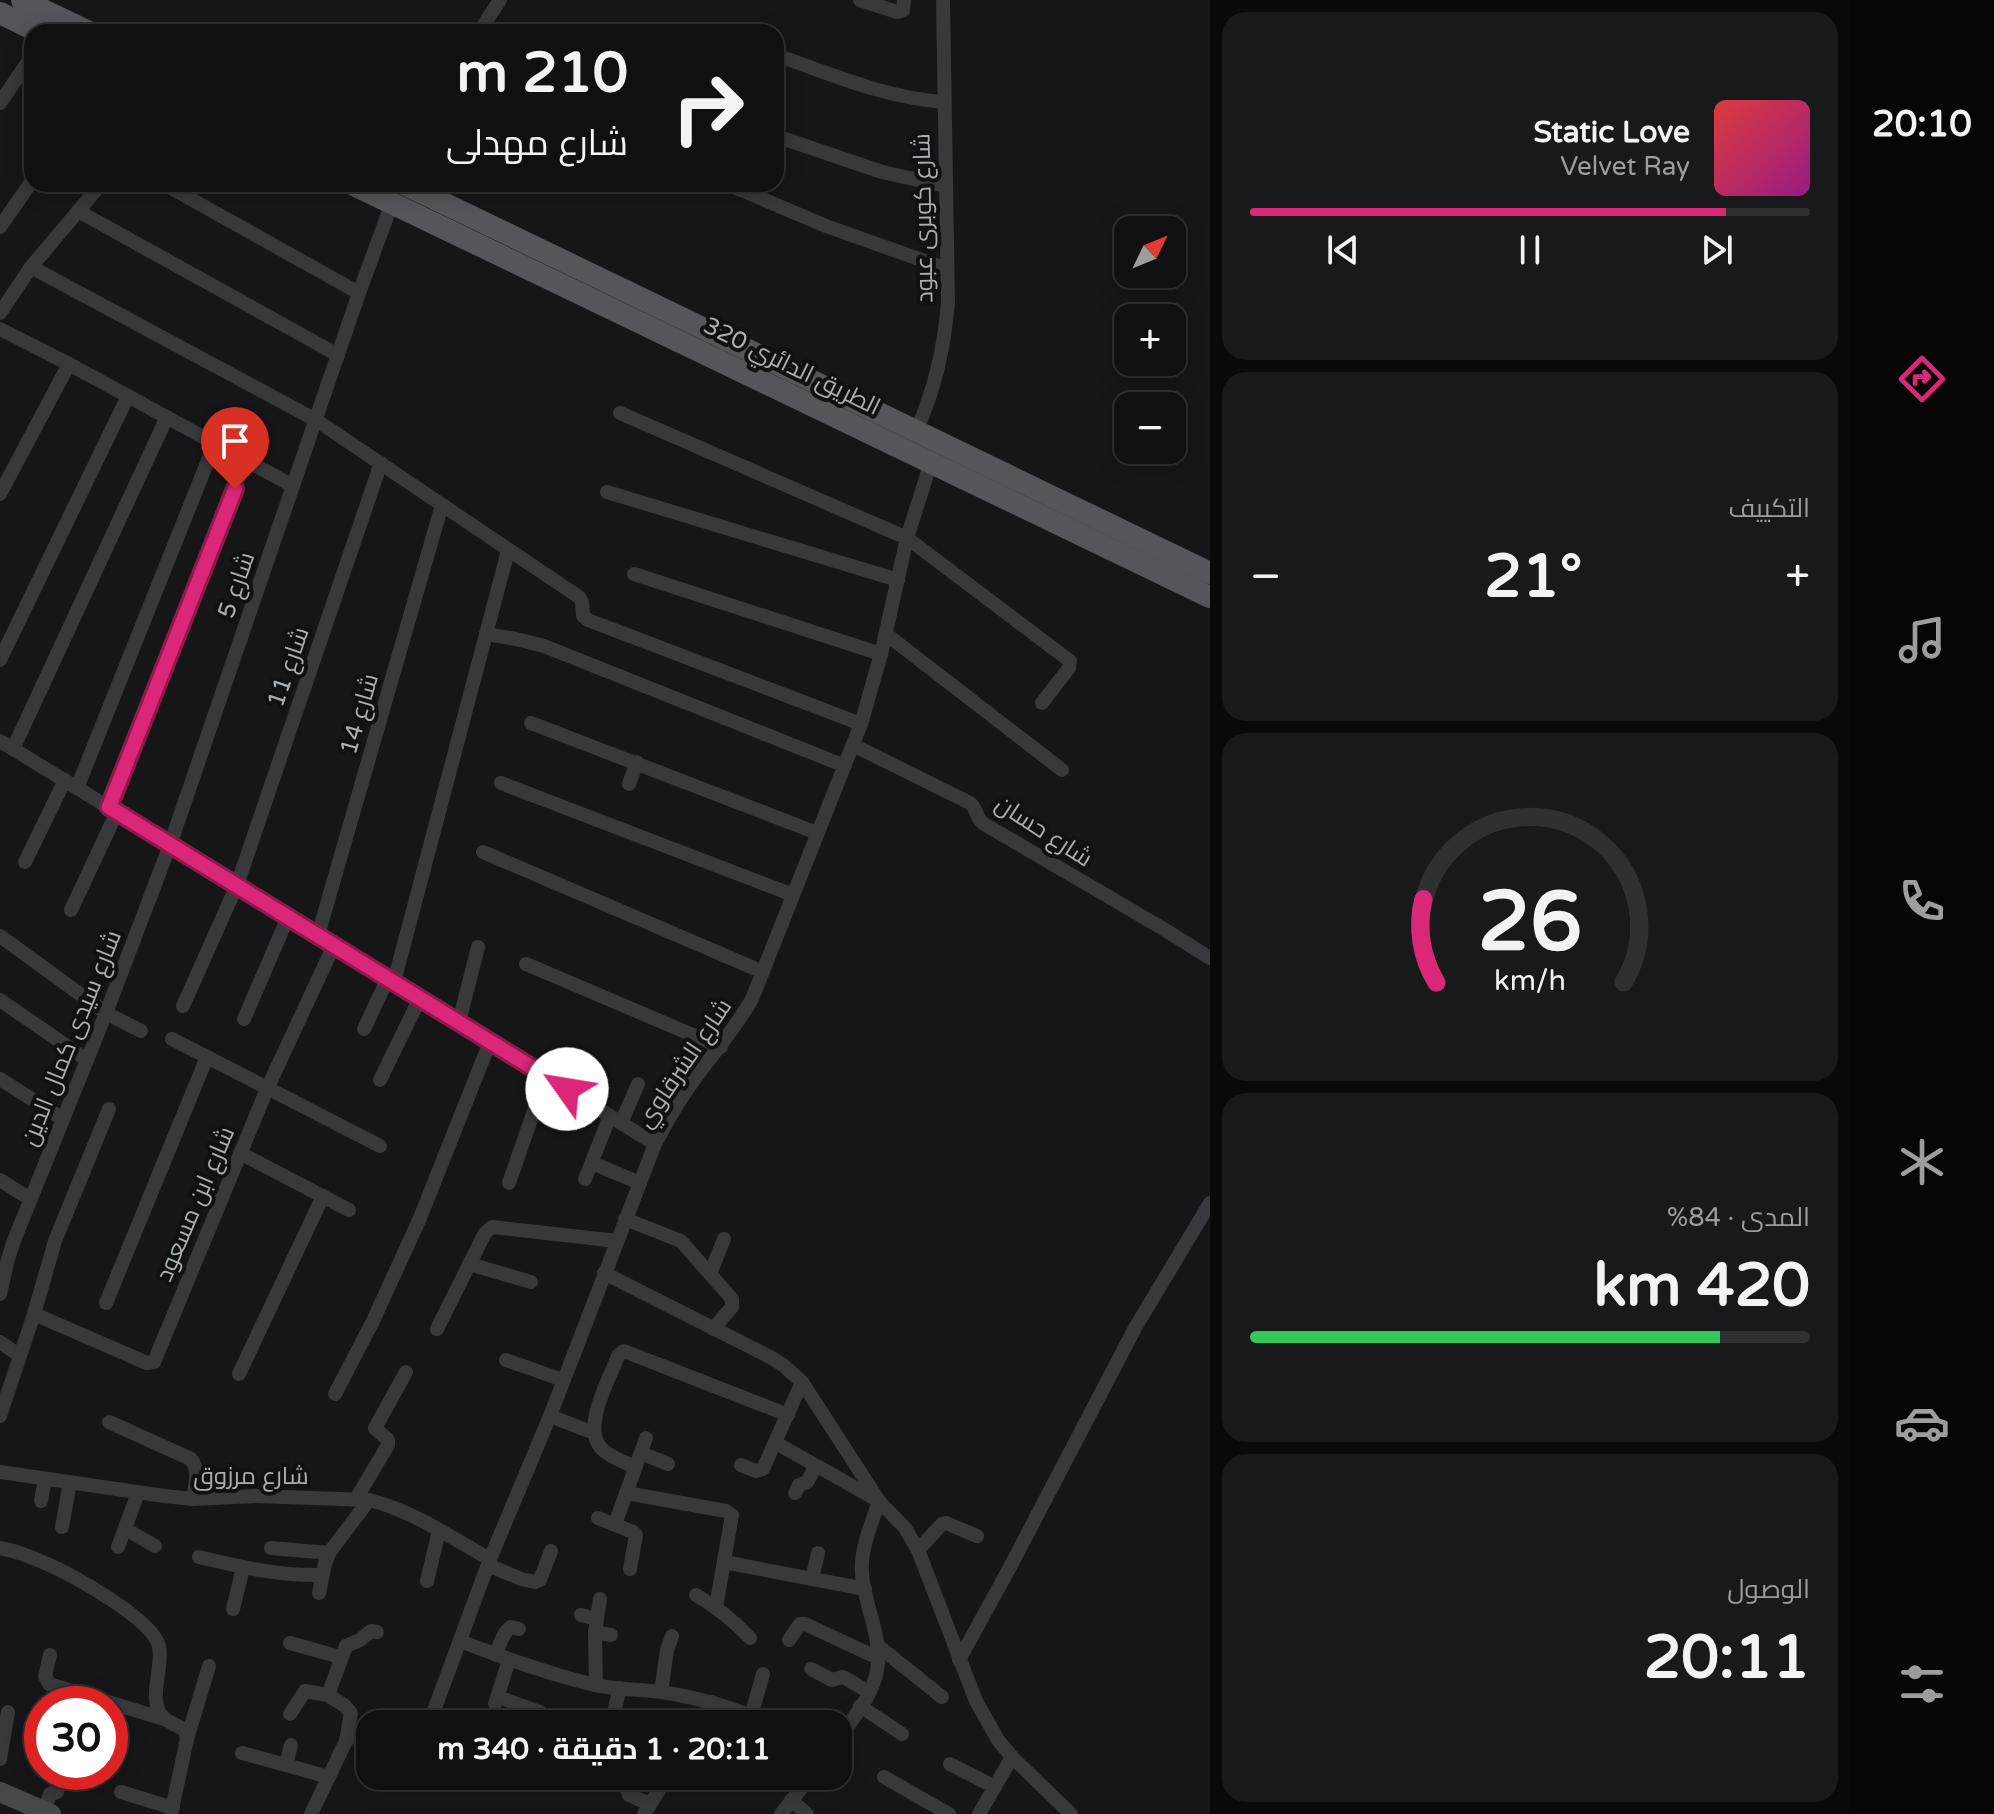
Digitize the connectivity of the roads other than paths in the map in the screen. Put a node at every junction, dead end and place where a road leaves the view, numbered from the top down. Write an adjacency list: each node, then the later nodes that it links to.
1 (500, 0): 8 (street)
2 (860, 0): 3 (street)
3 (904, 0)
4 (943, 0): 11 (street, شارع كوبرى عبود)
5 (38, 10): 6 (main road); 7 (main road)
6 (0, 13)
7 (70, 24)
8 (484, 24)
9 (784, 58): 11 (street)
10 (24, 68): 12 (street)
11 (944, 102): 14 (street, شارع كوبرى عبود)
12 (0, 103)
13 (784, 139): 14 (street)
14 (945, 186): 25 (street, شارع كوبرى عبود)
15 (24, 192): 23 (street)
16 (94, 192): 22 (street)
17 (178, 192): 26 (street)
18 (369, 192): 21 (main road, الطريق الدائري 320)
19 (421, 192): 35 (main road, الطريق الدائري 320)
20 (746, 192): 25 (street)
21 (392, 203): 26 (street, شارع 5); 38 (main road, الطريق الدائري 320)
22 (78, 211): 24 (street); 29 (street)
23 (0, 227)
24 (31, 267): 27 (street); 34 (street)
25 (947, 269): 35 (street, شارع كوبرى عبود)
26 (359, 293): 29 (street, شارع 5)
27 (0, 313)
28 (0, 329): 30 (street)
29 (338, 355): 34 (street, شارع 5)
30 (69, 364): 31 (street); 42 (street)
31 (128, 396): 33 (street); 54 (street)
32 (620, 413): 44 (street)
33 (167, 417): 36 (street); 58 (street)
34 (316, 420): 39 (street); 40 (street, شارع 5)
35 (916, 432): 45 (main road, الطريق الدائري 320)
36 (215, 443): 37 (street); 64 (street)
37 (246, 460): 40 (street); 66 (street)
38 (931, 462): 44 (street, شارع الشرقاوي); 45 (main road, الطريق الدائري 320)
39 (381, 463): 43 (street); 71 (street, شارع 11)
40 (293, 486): 68 (street, شارع 5)
41 (607, 492): 49 (street)
42 (0, 494)
43 (442, 505): 46 (street); 75 (street, شارع 14)
44 (907, 538): 49 (street, شارع الشرقاوي); 55 (street)
45 (1130, 547): 47 (main road, الطريق الدائري 320); 50 (main road, الطريق الدائري 320)
46 (508, 551): 51 (street); 57 (street)
47 (1210, 573)
48 (634, 574): 53 (street)
49 (898, 580): 52 (street, شارع الشرقاوي)
50 (1210, 597)
51 (486, 634): 61 (street); 82 (street)
52 (886, 634): 53 (street, شارع الشرقاوي); 62 (street)
53 (881, 654): 57 (street, شارع الشرقاوي)
54 (0, 660)
55 (1042, 703)
56 (531, 723): 60 (street)
57 (861, 724): 59 (street, شارع الشرقاوي)
58 (4, 745): 64 (street)
59 (853, 745): 61 (street, شارع الشرقاوي); 79 (street, شارع حسان)
60 (637, 762): 65 (street); 67 (street)
61 (845, 766): 67 (street, شارع الشرقاوي)
62 (1062, 770)
63 (501, 783): 72 (street)
64 (71, 784): 66 (street); 70 (street)
65 (629, 784)
66 (113, 810): 68 (street); 73 (street)
67 (817, 833): 72 (street, شارع الشرقاوي)
68 (170, 845): 71 (street); 86 (street, شارع سيدى كمال الدين)
69 (483, 852): 81 (street)
70 (25, 862)
71 (237, 885): 74 (street); 85 (street, شارع 11)
72 (793, 895): 81 (street, شارع الشرقاوي)
73 (71, 910)
74 (288, 917): 75 (street); 87 (street)
75 (318, 935): 77 (street)
76 (0, 936): 86 (street)
77 (334, 945): 82 (street); 100 (street, شارع ابن مسعود)
78 (478, 947): 88 (street)
79 (1210, 958)
80 (526, 964): 93 (street)
81 (763, 972): 93 (street, شارع الشرقاوي)
82 (391, 980): 83 (street); 89 (street)
83 (420, 998): 88 (street); 98 (street)
84 (0, 1000): 95 (street)
85 (183, 1006)
86 (106, 1013): 90 (street); 95 (street, شارع سيدى كمال الدين)
87 (244, 1019)
88 (459, 1022): 92 (street)
89 (364, 1029)
90 (141, 1031)
91 (172, 1039): 94 (street)
92 (490, 1042): 96 (street); 136 (street)
93 (721, 1047): 104 (street, شارع الشرقاوي)
94 (207, 1057): 100 (street); 125 (street)
95 (87, 1060): 102 (street, شارع سيدى كمال الدين)
96 (546, 1076): 103 (street); 110 (street)
97 (0, 1079): 102 (street)
98 (380, 1080)
99 (638, 1084): 103 (street)
100 (267, 1089): 105 (street); 106 (street, شارع ابن مسعود)
101 (109, 1109): 126 (street)
102 (63, 1119): 113 (street, شارع سيدى كمال الدين)
103 (616, 1120): 104 (street); 107 (street)
104 (655, 1144): 111 (street, شارع الشرقاوي)
105 (380, 1146)
106 (240, 1153): 112 (street); 126 (street, شارع ابن مسعود)
107 (592, 1163): 108 (street); 111 (street)
108 (585, 1179)
109 (0, 1180): 113 (street)
110 (509, 1183)
111 (640, 1183): 116 (street, شارع الشرقاوي)
112 (323, 1196): 115 (street); 133 (street)
113 (30, 1199): 117 (street, شارع سيدى كمال الدين)
114 (1210, 1203): 200 (street)
115 (349, 1210)
116 (625, 1219): 119 (street, شارع الشرقاوي); 122 (street)
117 (7, 1239): 124 (street, شارع سيدى كمال الدين)
118 (724, 1239): 122 (street)
119 (617, 1241): 120 (street); 121 (street, شارع الشرقاوي)
120 (469, 1264): 123 (street); 127 (street)
121 (604, 1273): 128 (street); 134 (street, شارع الشرقاوي)
122 (710, 1274): 128 (street)
123 (531, 1282)
124 (0, 1294)
125 (106, 1303)
126 (34, 1314): 130 (street)
127 (437, 1329)
128 (713, 1329): 135 (street)
129 (0, 1342): 130 (street)
130 (20, 1356): 138 (street)
131 (506, 1360): 134 (street)
132 (406, 1372): 155 (street)
133 (239, 1374)
134 (563, 1380): 139 (street, شارع الشرقاوي)
135 (802, 1382): 137 (street); 157 (street)
136 (335, 1394)
137 (788, 1415): 141 (street); 143 (street)
138 (0, 1416)
139 (550, 1416): 141 (street); 173 (street, شارع الشرقاوي)
140 (109, 1422): 154 (street)
141 (594, 1433): 144 (street)
142 (646, 1438): 144 (street)
143 (776, 1443): 146 (street); 147 (street)
144 (638, 1460): 145 (street); 152 (street)
145 (668, 1464)
146 (741, 1465)
147 (816, 1466): 153 (street); 157 (street)
148 (0, 1472): 149 (street, شارع مرزوق)
149 (45, 1479): 150 (street, شارع مرزوق); 156 (street)
150 (70, 1482): 151 (street, شارع مرزوق); 160 (street)
151 (138, 1493): 154 (street, شارع مرزوق); 161 (street)
152 (626, 1493): 159 (street); 174 (street)
153 (795, 1493)
154 (193, 1499): 155 (street, شارع مرزوق)
155 (363, 1500): 162 (street, شارع مرزوق); 170 (street)
156 (41, 1501)
157 (879, 1501): 168 (street); 180 (street)
158 (598, 1518): 159 (street)
159 (615, 1524): 176 (street)
160 (62, 1527)
161 (125, 1529): 164 (street); 165 (street)
162 (439, 1531): 173 (street, شارع مرزوق); 179 (street)
163 (977, 1536): 168 (street)
164 (155, 1546)
165 (118, 1547)
166 (0, 1548): 223 (street)
167 (271, 1548): 170 (street)
168 (918, 1550): 200 (street)
169 (551, 1551): 173 (street, شارع مرزوق)
170 (329, 1553): 177 (street)
171 (818, 1553): 178 (street)
172 (199, 1557): 175 (street)
173 (489, 1562): 194 (street, شارع الشرقاوي)
174 (724, 1562): 178 (street); 184 (street)
175 (243, 1568): 177 (street); 185 (street)
176 (630, 1569)
177 (322, 1575): 181 (street)
178 (812, 1579): 180 (street)
179 (427, 1581)
180 (865, 1589): 196 (street)
181 (319, 1593)
182 (696, 1595): 184 (street)
183 (600, 1599): 187 (street)
184 (716, 1607): 192 (street)
185 (233, 1609)
186 (581, 1615): 187 (street)
187 (596, 1625): 190 (street); 204 (street)
188 (519, 1629): 199 (street)
189 (377, 1632): 198 (street)
190 (611, 1635)
191 (672, 1636): 207 (street)
192 (750, 1638)
193 (789, 1640): 196 (street)
194 (460, 1641): 199 (street); 214 (street, شارع الشرقاوي)
195 (290, 1643): 198 (street)
196 (878, 1651): 208 (street); 210 (street)
197 (50, 1655): 205 (street)
198 (340, 1657): 209 (street)
199 (503, 1658): 204 (street); 215 (street)
200 (959, 1660): 230 (street)
201 (209, 1666): 226 (street)
202 (811, 1669): 208 (street)
203 (763, 1674): 219 (street)
204 (596, 1685): 206 (street)
205 (55, 1686)
206 (620, 1688): 207 (street); 216 (street)
207 (661, 1692): 211 (street)
208 (869, 1692): 212 (street)
209 (328, 1695): 221 (street); 227 (street)
210 (942, 1697)
211 (712, 1702): 217 (street); 218 (street)
212 (860, 1706): 222 (street); 225 (street)
213 (128, 1709): 223 (street)
214 (434, 1710)
215 (533, 1710)
216 (614, 1710)
217 (707, 1710)
218 (734, 1710)
219 (753, 1710)
220 (8, 1712): 231 (street)
221 (290, 1714)
222 (852, 1718)
223 (164, 1719): 226 (street)
224 (356, 1734): 227 (street)
225 (902, 1734)
226 (187, 1739): 245 (street)
227 (346, 1741): 234 (street)
228 (291, 1745): 233 (street)
229 (242, 1753): 233 (street)
230 (1012, 1757): 236 (street); 252 (street)
231 (0, 1759)
232 (950, 1764): 236 (street)
233 (286, 1765): 234 (street)
234 (329, 1777): 247 (street)
235 (884, 1777): 250 (street)
236 (995, 1787): 251 (street)
237 (58, 1790): 246 (street)
238 (628, 1790): 244 (street)
239 (659, 1790): 244 (street)
240 (799, 1790): 243 (street)
241 (0, 1792): 246 (street)
242 (121, 1792): 245 (street)
243 (791, 1800): 248 (street); 249 (street)
244 (647, 1809)
245 (172, 1811)
246 (48, 1813)
247 (311, 1814)
248 (781, 1814)
249 (807, 1814)
250 (949, 1814)
251 (979, 1814)
252 (1071, 1814)

